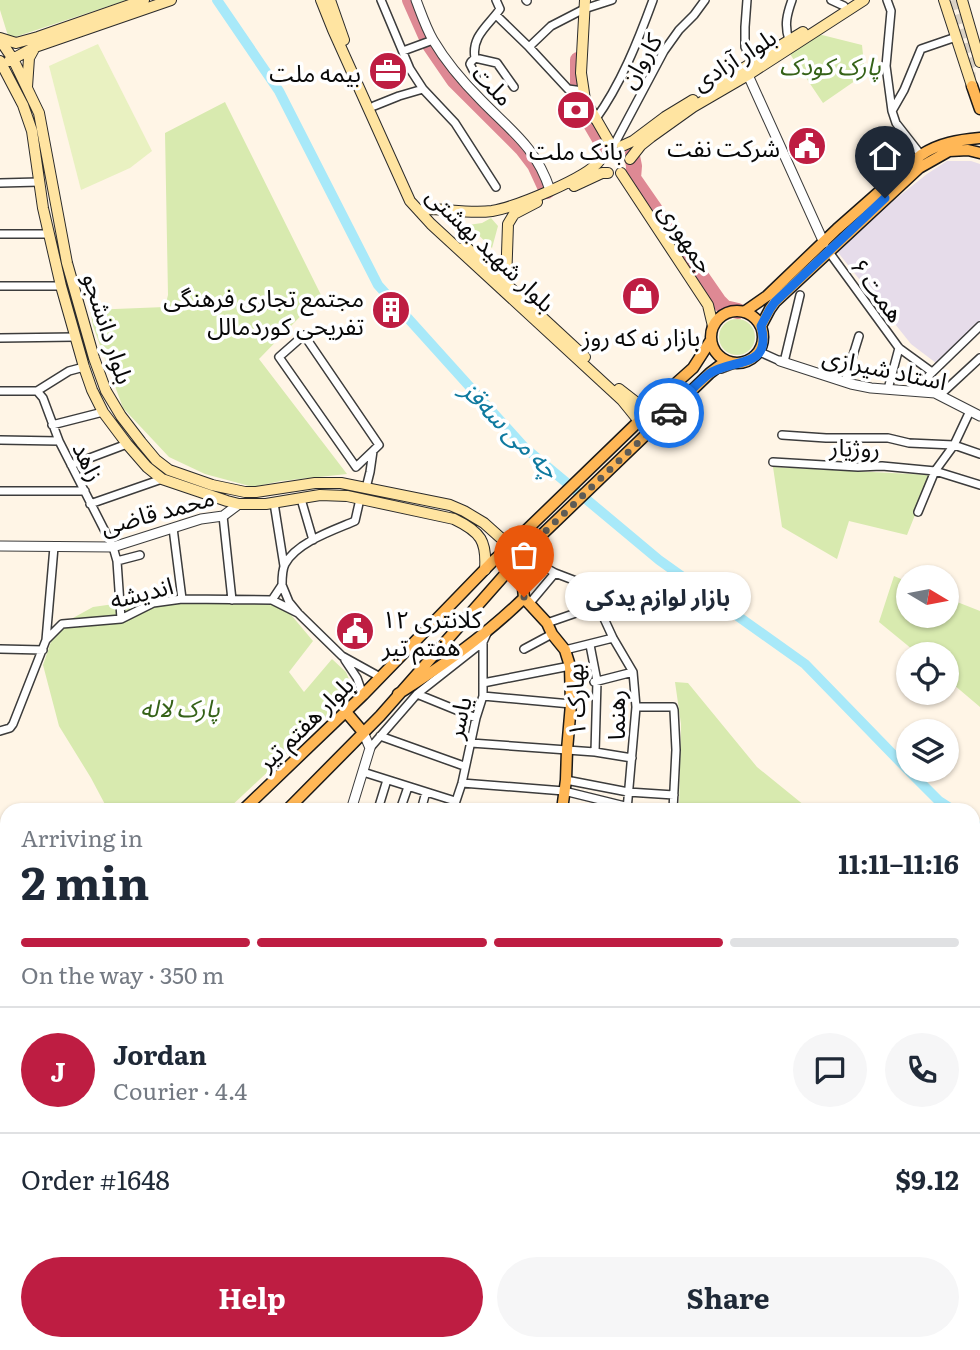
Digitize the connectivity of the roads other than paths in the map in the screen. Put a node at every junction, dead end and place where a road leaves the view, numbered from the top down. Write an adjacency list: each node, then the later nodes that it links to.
1 (144, 0): 22 (main road)
2 (171, 0): 22 (main road)
3 (321, 0): 62 (main road, بلوار شهید بهشتی)
4 (330, 0): 45 (main road, بلوار شهید بهشتی)
5 (381, 0): 32 (street)
6 (416, 0): 27 (street, ملت)
7 (496, 0): 21 (street)
8 (612, 0): 19 (street)
9 (653, 0): 48 (street)
10 (705, 0): 50 (street, کاروان)
11 (747, 0): 35 (street)
12 (792, 0): 28 (street)
13 (831, 0): 20 (street)
14 (854, 0): 20 (main road)
15 (864, 0): 38 (main road, بلوار آزادی)
16 (887, 0): 47 (street)
17 (944, 0): 25 (main road)
18 (962, 0): 24 (main road)
19 (585, 5): 31 (street); 44 (main road)
20 (844, 6): 28 (main road)
21 (498, 12): 31 (street); 33 (street)
22 (103, 19): 26 (main road); 30 (main road)
23 (980, 21): 24 (street)
24 (970, 26): 29 (main road)
25 (956, 37): 40 (main road); 47 (street)
26 (0, 39): 34 (main road, بلوار دانشجو)
27 (433, 40): 32 (street); 61 (street, ملت)
28 (789, 40): 35 (main road)
29 (977, 43): 36 (main road)
30 (35, 47): 34 (main road); 41 (main road)
31 (530, 47): 44 (street)
32 (403, 51): 43 (street)
33 (475, 58): 39 (street); 42 (street)
34 (13, 59): 37 (main road); 41 (main road, بلوار دانشجو)
35 (753, 62): 50 (main road)
36 (980, 62)
37 (1, 63): 57 (main road, بلوار دانشجو)
38 (748, 75): 54 (main road, بلوار آزادی); 65 (street)
39 (476, 76)
40 (972, 86): 46 (main road)
41 (27, 87): 58 (main road, بلوار دانشجو)
42 (513, 87)
43 (423, 89): 45 (street); 60 (street)
44 (583, 91): 48 (main road)
45 (374, 106): 62 (main road, بلوار شهید بهشتی)
46 (980, 109)
47 (892, 111): 52 (street)
48 (595, 120): 50 (main road)
49 (980, 138): 52 (main road)
50 (615, 145): 53 (main road); 54 (main road)
51 (980, 153): 65 (main road)
52 (921, 155): 65 (main road)
53 (600, 159): 55 (main road); 61 (main road)
54 (630, 159): 56 (main road)
55 (608, 173): 56 (main road); 70 (main road)
56 (621, 173): 73 (main road, جمهوری)
57 (39, 182): 58 (main road); 59 (street); 64 (main road, بلوار دانشجو)
58 (51, 182): 66 (main road, بلوار دانشجو)
59 (0, 183)
60 (496, 187)
61 (550, 190): 62 (main road)
62 (423, 210): 70 (main road, بلوار شهید بهشتی)
63 (0, 234): 64 (street)
64 (48, 234): 67 (main road, بلوار دانشجو)
65 (826, 248): 72 (main road); 74 (main road); 80 (street, همت ۶)
66 (67, 263): 67 (main road); 112 (main road, بلوار دانشجو)
67 (55, 264): 69 (main road, بلوار دانشجو)
68 (0, 286): 69 (street)
69 (61, 286): 77 (main road, بلوار دانشجو)
70 (504, 286): 93 (main road, بلوار شهید بهشتی); 97 (main road, بلوار شهید بهشتی)
71 (800, 295): 83 (street)
72 (744, 312): 73 (main road); 74 (main road)
73 (713, 326): 79 (main road)
74 (761, 326): 81 (main road)
75 (980, 326): 86 (street)
76 (859, 336): 87 (street)
77 (75, 337): 78 (street); 85 (main road, بلوار دانشجو)
78 (0, 338)
79 (711, 340): 84 (main road); 93 (main road, بلوار هفتم تیر)
80 (899, 348): 86 (street, همت ۶); 88 (street, همت ۶)
81 (760, 352): 83 (street); 84 (main road)
82 (980, 358): 92 (street)
83 (783, 362): 87 (street, استاد شیرازی)
84 (730, 363): 128 (main road, بلوار هفتم تیر)
85 (84, 367): 90 (street); 95 (main road, بلوار دانشجو)
86 (932, 372): 91 (street)
87 (845, 381): 88 (street, استاد شیرازی)
88 (888, 389): 91 (street, استاد شیرازی)
89 (0, 391): 90 (street)
90 (37, 391): 98 (street, زاهد)
91 (913, 391): 92 (street, استاد شیرازی)
92 (940, 395): 94 (street, استاد شیرازی)
93 (646, 410): 97 (main road, بلوار هفتم تیر)
94 (970, 411): 96 (street, استاد شیرازی); 103 (street)
95 (103, 412): 98 (street); 102 (main road, بلوار دانشجو)
96 (980, 416)
97 (639, 421): 124 (main road, بلوار هفتم تیر)
98 (52, 425): 101 (street, زاهد)
99 (782, 435): 103 (street)
100 (0, 440): 101 (street)
101 (59, 441): 108 (street, زاهد)
102 (127, 444): 108 (street); 110 (main road, بلوار دانشجو)
103 (954, 445): 105 (street); 109 (street)
104 (374, 450): 106 (street); 106 (street); 112 (street)
105 (980, 454)
106 (367, 456): 112 (street)
107 (773, 462): 109 (street, روژیار)
108 (71, 465): 114 (street, زاهد)
109 (935, 471): 111 (street, روژیار); 120 (street)
110 (162, 479): 118 (street); 119 (main road, بلوار دانشجو)
111 (980, 485)
112 (364, 488): 116 (main road); 124 (main road, بلوار دانشجو)
113 (0, 491): 114 (street)
114 (85, 491): 118 (street, زاهد)
115 (301, 499): 116 (main road, بلوار دانشجو); 117 (main road, بلوار دانشجو); 123 (street)
116 (360, 499): 123 (street); 132 (main road, بلوار دانشجو)
117 (274, 503): 119 (main road, بلوار دانشجو); 131 (street)
118 (90, 504): 127 (street, زاهد)
119 (239, 504): 121 (street, محمد قاضی)
120 (918, 512)
121 (223, 516): 122 (street, محمد قاضی); 136 (street)
122 (173, 528): 127 (street, محمد قاضی); 135 (street)
123 (313, 540): 131 (street)
124 (512, 544): 132 (main road, بلوار هفتم تیر)
125 (0, 546): 126 (street, محمد قاضی)
126 (54, 547): 127 (street, محمد قاضی); 145 (street)
127 (113, 547): 130 (street, زاهد)
128 (529, 553): 133 (street, رهنما); 138 (main road); 158 (main road, بلوار هفتم تیر)
129 (140, 555): 130 (street)
130 (117, 561): 141 (street, زاهد)
131 (284, 566): 134 (street)
132 (485, 570): 155 (main road, بلوار هفتم تیر)
133 (555, 573): 138 (street); 139 (street, رهنما)
134 (282, 585): 137 (street); 140 (street)
135 (182, 599): 136 (street, اندیشه); 141 (street, اندیشه)
136 (232, 600): 137 (street, اندیشه)
137 (272, 600): 140 (street)
138 (526, 601): 142 (main road); 143 (main road)
139 (598, 605): 142 (street); 144 (street, رهنما)
140 (298, 613): 152 (street)
141 (121, 619): 145 (street, اندیشه)
142 (550, 629): 149 (street); 151 (main road)
143 (489, 631): 146 (street, یاسر); 158 (main road)
144 (614, 638): 147 (street); 154 (street, رهنما)
145 (46, 640): 150 (street)
146 (483, 642): 157 (street, یاسر); 159 (street)
147 (590, 645): 151 (street); 156 (street, بهارک ۱)
148 (0, 649): 150 (street)
149 (524, 649)
150 (43, 650): 166 (street)
151 (565, 650): 153 (main road)
152 (342, 656): 155 (street); 160 (street)
153 (570, 666): 157 (street); 162 (main road)
154 (633, 672): 156 (street); 163 (street, رهنما)
155 (380, 677): 160 (main road, بلوار هفتم تیر)
156 (595, 682): 172 (street, بهارک ۱)
157 (483, 683): 161 (street, یاسر)
158 (398, 694): 167 (main road, بلوار هفتم تیر)
159 (417, 694): 165 (street); 168 (street)
160 (363, 695): 164 (main road, بلوار هفتم تیر)
161 (483, 696): 162 (street); 165 (street, یاسر)
162 (571, 704): 171 (main road)
163 (636, 707): 173 (street, رهنما); 182 (street)
164 (345, 712): 167 (main road); 184 (main road, بلوار هفتم تیر)
165 (476, 718): 169 (street, یاسر)
166 (0, 731)
167 (363, 732): 170 (street); 185 (main road, بلوار هفتم تیر)
168 (380, 736): 170 (street); 174 (street)
169 (471, 743): 171 (street); 174 (street, یاسر)
170 (370, 748): 175 (street)
171 (567, 750): 172 (street); 178 (main road)
172 (595, 752): 173 (street)
173 (632, 758): 181 (street, رهنما)
174 (464, 766): 177 (street, یاسر)
175 (363, 772): 176 (street); 186 (street)
176 (387, 780): 179 (street); 187 (street)
177 (462, 783): 178 (street); 183 (street, یاسر)
178 (565, 785): 181 (street); 190 (main road); 191 (street)
179 (408, 787): 180 (street); 188 (street)
180 (426, 792): 183 (street); 189 (street)
181 (628, 792): 182 (street); 192 (street, رهنما)
182 (674, 795): 193 (street)
183 (455, 801)
184 (250, 803)
185 (294, 803)
186 (353, 803)
187 (380, 803)
188 (402, 803)
189 (423, 803)
190 (563, 803)
191 (612, 803)
192 (627, 803)
193 (673, 803)

